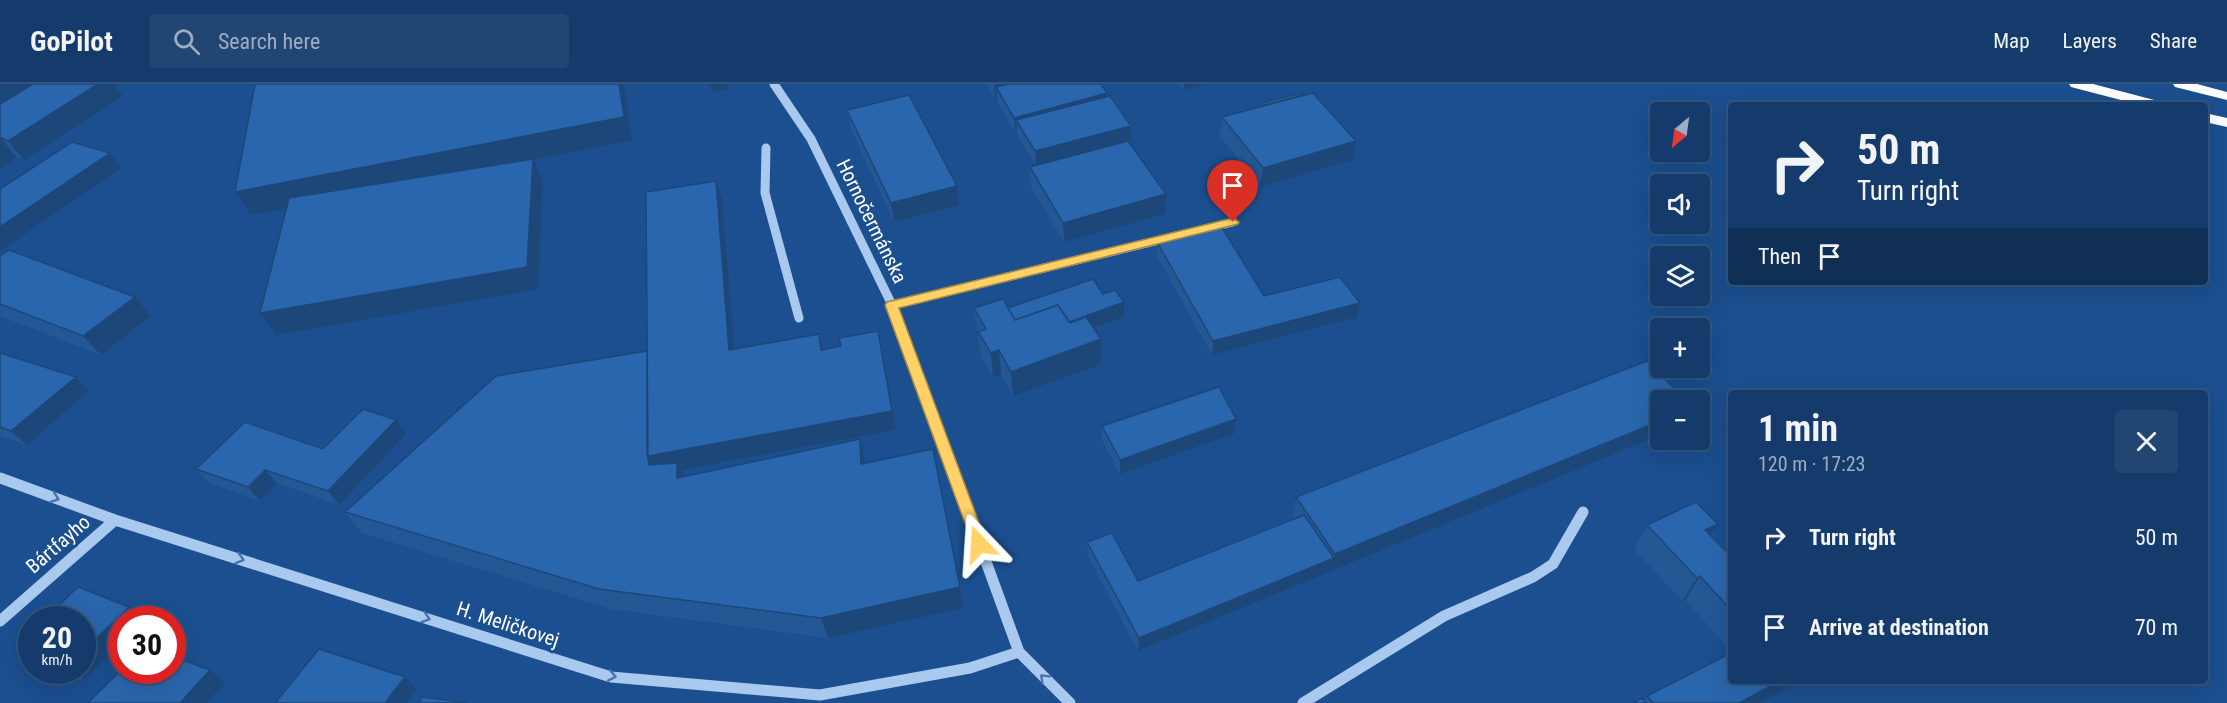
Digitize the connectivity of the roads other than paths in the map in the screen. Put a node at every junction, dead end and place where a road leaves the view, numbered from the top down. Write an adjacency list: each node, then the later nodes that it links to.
1 (774, 84): 10 (street, Hornočermánska)
2 (2076, 84): 5 (highway)
3 (2180, 84): 4 (highway)
4 (2227, 96)
5 (2145, 102)
6 (2208, 118): 7 (highway)
7 (2227, 123)
8 (766, 148): 11 (street)
9 (1233, 222): 10 (street)
10 (892, 305): 16 (street, Hornočermánska)
11 (799, 318)
12 (0, 478): 14 (street, H. Meličkovej, one-way to 14)
13 (1583, 512): 19 (street)
14 (115, 520): 15 (street, Bártfayho); 17 (street, H. Meličkovej, one-way to 17)
15 (0, 621)
16 (1019, 652): 17 (street, H. Meličkovej); 18 (street, Hornočermánska, one-way to 16)
17 (819, 699)
18 (1070, 703)
19 (1303, 703)

